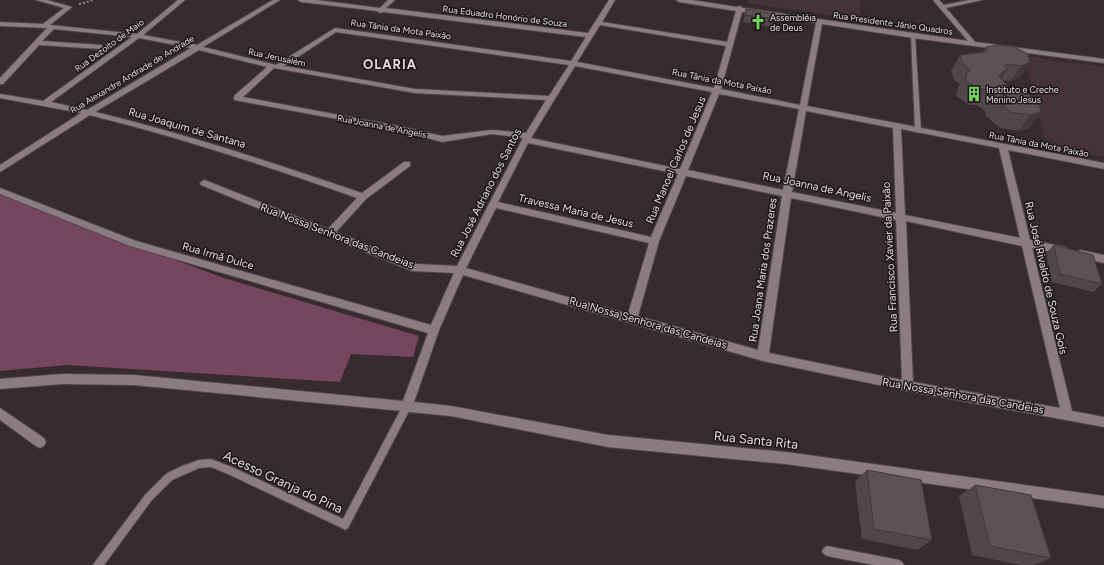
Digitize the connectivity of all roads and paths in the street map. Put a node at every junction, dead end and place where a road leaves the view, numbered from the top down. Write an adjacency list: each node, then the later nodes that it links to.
1 (39, 0): 12 (street)
2 (94, 0): 12 (path)
3 (182, 0): 22 (street, Rua Dezoito de Maio)
4 (276, 0): 28 (street, Rua Alexandre Andrade de Andrade)
5 (301, 0): 15 (street, Rua Eduadro Honório de Souza)
6 (392, 0): 15 (street)
7 (612, 0): 17 (street, Rua José Adriano dos Santos)
8 (679, 0): 11 (street, Rua Presidente Jânio Quadros)
9 (936, 0): 13 (street)
10 (979, 0): 13 (street)
11 (727, 3): 14 (street, Rua Presidente Jânio Quadros)
12 (69, 7): 19 (street)
13 (943, 7): 24 (street)
14 (740, 8): 16 (street, Rua Presidente Jânio Quadros); 26 (street, Rua Manoel Carlos de Jesus)
15 (380, 11): 21 (street, Rua Eduadro Honório de Souza)
16 (819, 22): 23 (street, Rua Presidente Jânio Quadros); 37 (street, Rua Joana Maria dos Prazeres)
17 (597, 23): 21 (street, Rua José Adriano dos Santos); 26 (street)
18 (0, 24): 19 (street, Rua Jerusalém)
19 (44, 26): 20 (street, Rua Jerusalém)
20 (52, 27): 22 (street, Rua Jerusalém); 25 (street)
21 (589, 35): 30 (street, Rua José Adriano dos Santos)
22 (138, 36): 28 (street, Rua Jerusalém); 36 (street, Rua Dezoito de Maio)
23 (912, 36): 24 (street, Rua Presidente Jânio Quadros); 40 (lane)
24 (972, 42): 29 (street, Rua Presidente Jânio Quadros)
25 (36, 43): 27 (street); 32 (street)
26 (729, 44): 33 (street, Rua Manoel Carlos de Jesus)
27 (101, 46)
28 (196, 47): 31 (street, Rua Jerusalém); 38 (street, Rua Alexandre Andrade de Andrade)
29 (1104, 61)
30 (573, 63): 31 (street, Rua Tânia da Mota Paixão); 33 (street, Rua Tânia da Mota Paixão); 35 (street, Rua José Adriano dos Santos)
31 (275, 66): 35 (street, Rua Jerusalém); 41 (street, Rua Joanna de Angelis)
32 (0, 82)
33 (717, 90): 37 (street, Rua Tânia da Mota Paixão); 46 (street, Rua Manoel Carlos de Jesus)
34 (0, 96): 36 (street, Rua Joaquim de Santana)
35 (552, 98): 41 (street, Rua José Adriano dos Santos)
36 (45, 103): 38 (street, Rua Joaquim de Santana)
37 (804, 107): 39 (street, Rua Tânia da Mota Paixão); 49 (street, Rua Joana Maria dos Prazeres)
38 (89, 112): 45 (street, Rua Alexandre Andrade de Andrade); 50 (street, Rua Joaquim de Santana)
39 (897, 126): 40 (street, Rua Tânia da Mota Paixão); 52 (street, Rua Francisco Xavier da Paixão)
40 (918, 131): 42 (street, Rua Tânia da Mota Paixão)
41 (527, 138): 46 (street, Rua Joanna de Angelis); 51 (street, Rua José Adriano dos Santos)
42 (1003, 147): 44 (street, Rua Tânia da Mota Paixão); 55 (street, Rua José Rivaldo de Souza Goís)
43 (407, 164): 50 (street)
44 (1104, 166)
45 (0, 169)
46 (682, 173): 49 (street, Rua Joanna de Angelis); 54 (street, Rua Manoel Carlos de Jesus)
47 (204, 183): 53 (street, Rua Nossa Senhora das Candeias)
48 (0, 191): 59 (street, Rua Irmã Dulce)
49 (787, 193): 52 (street, Rua Joanna de Angelis); 60 (street, Rua Joana Maria dos Prazeres)
50 (364, 196): 53 (street)
51 (493, 204): 54 (street, Travessa Maria de Jesus); 57 (street, Rua José Adriano dos Santos)
52 (900, 217): 55 (street, Rua Joanna de Angelis); 62 (street, Rua Francisco Xavier da Paixão)
53 (329, 234): 57 (street, Rua Nossa Senhora das Candeias)
54 (654, 241): 58 (street, Rua Manoel Carlos de Jesus)
55 (1025, 242): 56 (street, Rua Joanna de Angelis); 65 (street, Rua José Rivaldo de Souza Goís)
56 (1104, 259)
57 (460, 270): 58 (street, Rua Nossa Senhora das Candeias); 59 (street, Rua José Adriano dos Santos)
58 (632, 319): 60 (street, Rua Nossa Senhora das Candeias)
59 (434, 330): 63 (street, Rua José Adriano dos Santos)
60 (763, 356): 62 (street, Rua Nossa Senhora das Candeias)
61 (0, 384): 63 (street)
62 (908, 386): 65 (street, Rua Nossa Senhora das Candeias)
63 (406, 408): 68 (street, Rua Santa Rita); 70 (lane, Acesso Granja do Pina)
64 (0, 413): 67 (street)
65 (1067, 414): 66 (street, Rua Nossa Senhora das Candeias)
66 (1104, 422)
67 (40, 442)
68 (1104, 502)
69 (827, 551): 71 (lane)
70 (98, 565)
71 (899, 565)

